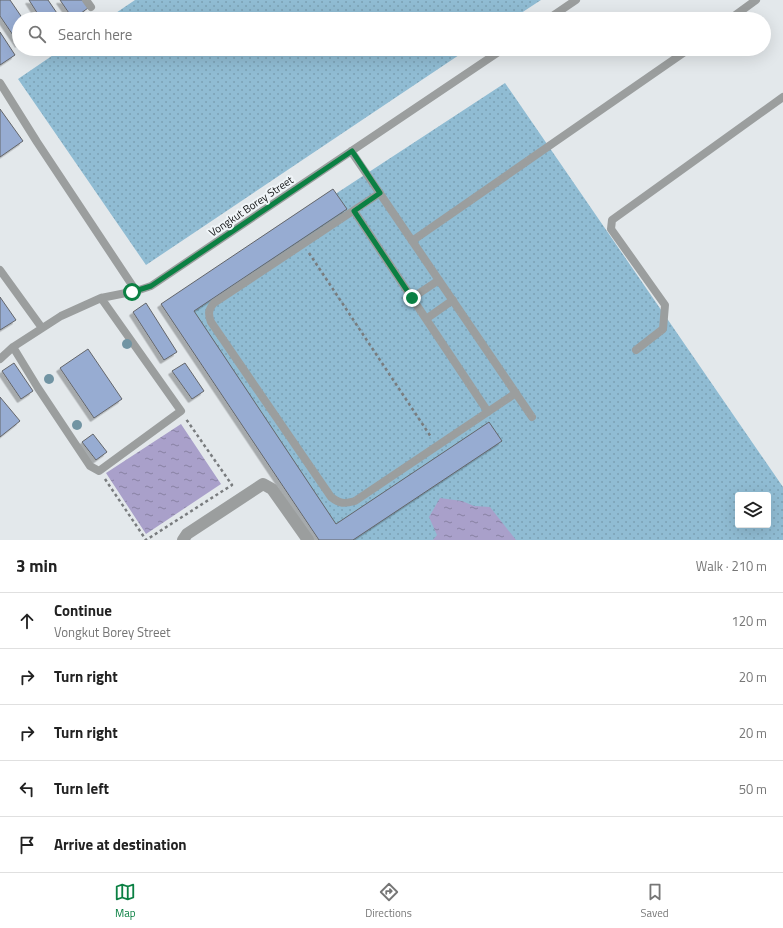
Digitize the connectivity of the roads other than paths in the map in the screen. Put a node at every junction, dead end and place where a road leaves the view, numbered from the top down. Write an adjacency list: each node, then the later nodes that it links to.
1 (86, 0): 4 (lane)
2 (576, 0): 5 (lane)
3 (756, 0): 6 (lane)
4 (91, 7)
5 (558, 12)
6 (740, 12)
7 (493, 56): 11 (lane, Vongkut Borey Street)
8 (679, 56): 14 (lane)
9 (0, 82): 17 (lane)
10 (783, 97): 24 (lane)
11 (352, 151): 12 (lane); 17 (lane, Vongkut Borey Street)
12 (380, 193): 13 (lane); 14 (lane)
13 (354, 211): 19 (lane); 27 (lane)
14 (412, 241): 16 (lane)
15 (0, 270): 22 (lane)
16 (439, 280): 19 (lane); 20 (lane)
17 (136, 291): 18 (lane, Vongkut Borey Street)
18 (101, 298): 22 (lane, Vongkut Borey Street); 23 (lane)
19 (412, 298): 21 (lane)
20 (453, 300): 21 (lane); 26 (lane)
21 (426, 319): 27 (lane)
22 (42, 328): 23 (lane, Vongkut Borey Street)
23 (13, 347): 25 (lane, Vongkut Borey Street)
24 (636, 350)
25 (0, 359)
26 (516, 393): 27 (lane); 28 (lane)
27 (488, 412)
28 (532, 417)
29 (183, 540): 30 (street)
30 (308, 540)

